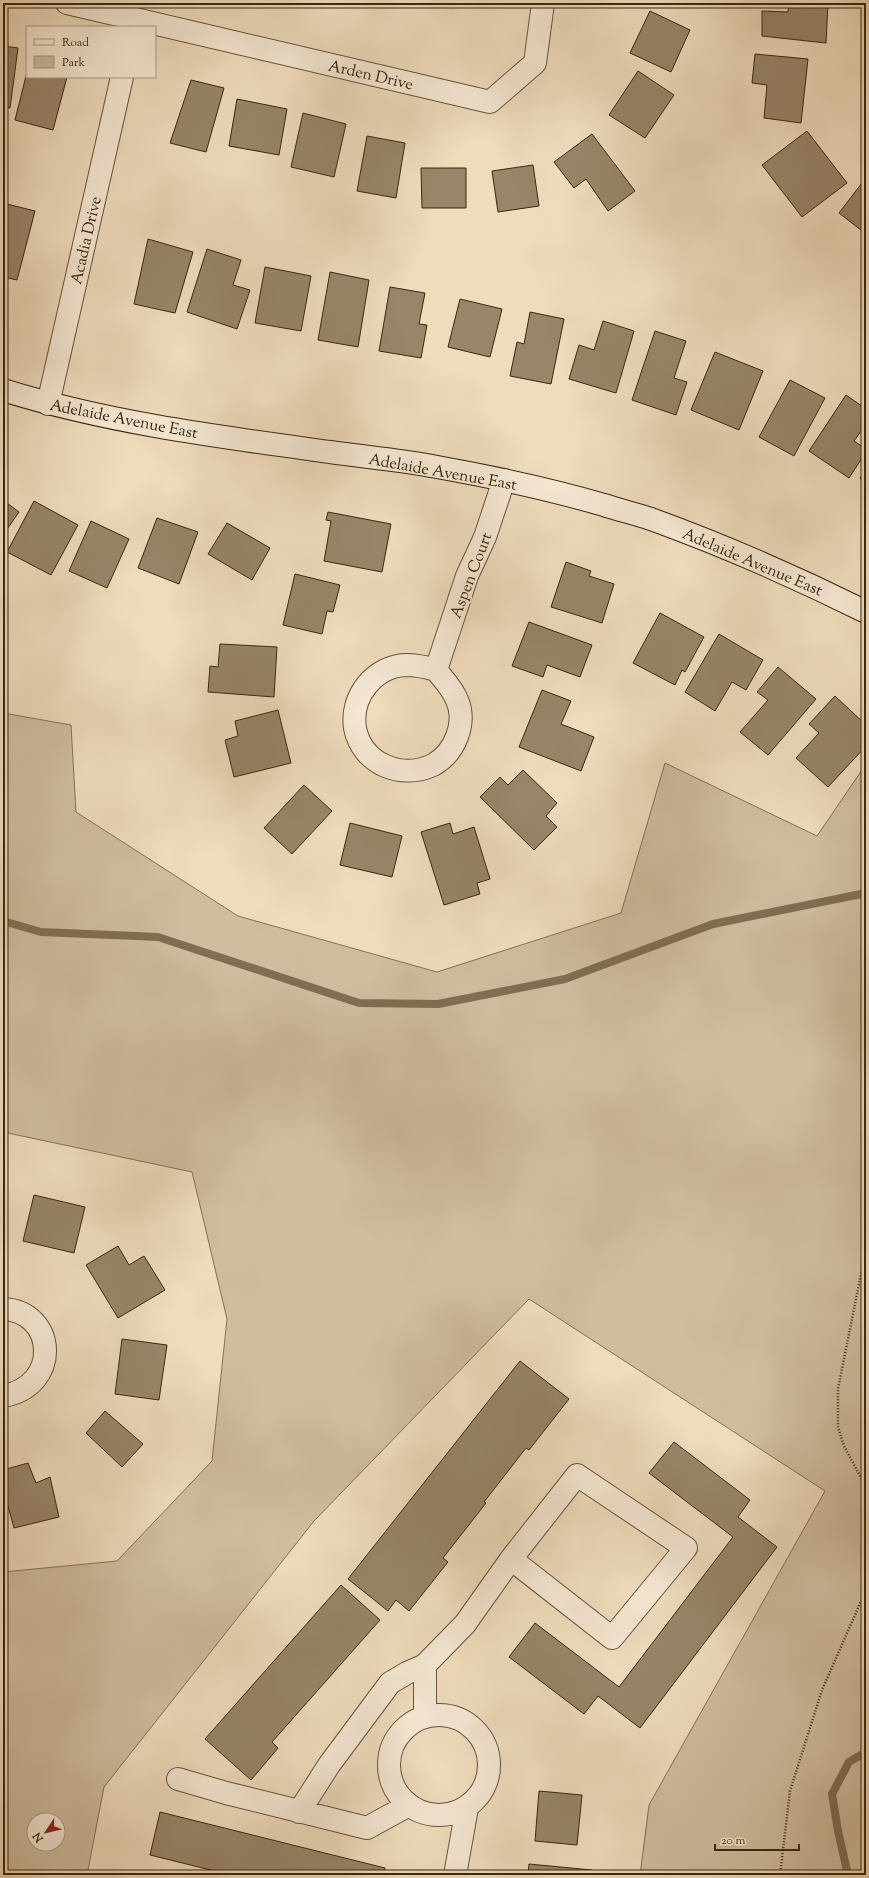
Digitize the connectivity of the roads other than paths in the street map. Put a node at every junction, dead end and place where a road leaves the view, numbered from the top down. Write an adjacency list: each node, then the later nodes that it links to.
1 (66, 3): 3 (street)
2 (543, 3): 3 (street, Arden Drive)
3 (136, 16)
4 (122, 78): 6 (street, Acadia Drive)
5 (3, 390): 6 (street, Adelaide Avenue East)
6 (48, 404): 7 (street, Adelaide Avenue East)
7 (504, 480): 8 (street, Adelaide Avenue East); 9 (street, Aspen Court)
8 (866, 612)
9 (436, 670): 9 (street)
10 (3, 1309): 11 (street)
11 (3, 1396)
12 (511, 1559): 12 (street); 13 (street)
13 (425, 1665): 14 (street); 18 (street)
14 (425, 1717): 16 (street); 17 (street)
15 (178, 1779): 18 (street)
16 (409, 1805): 17 (street); 18 (street)
17 (467, 1808): 19 (street)
18 (299, 1812)
19 (455, 1875)

